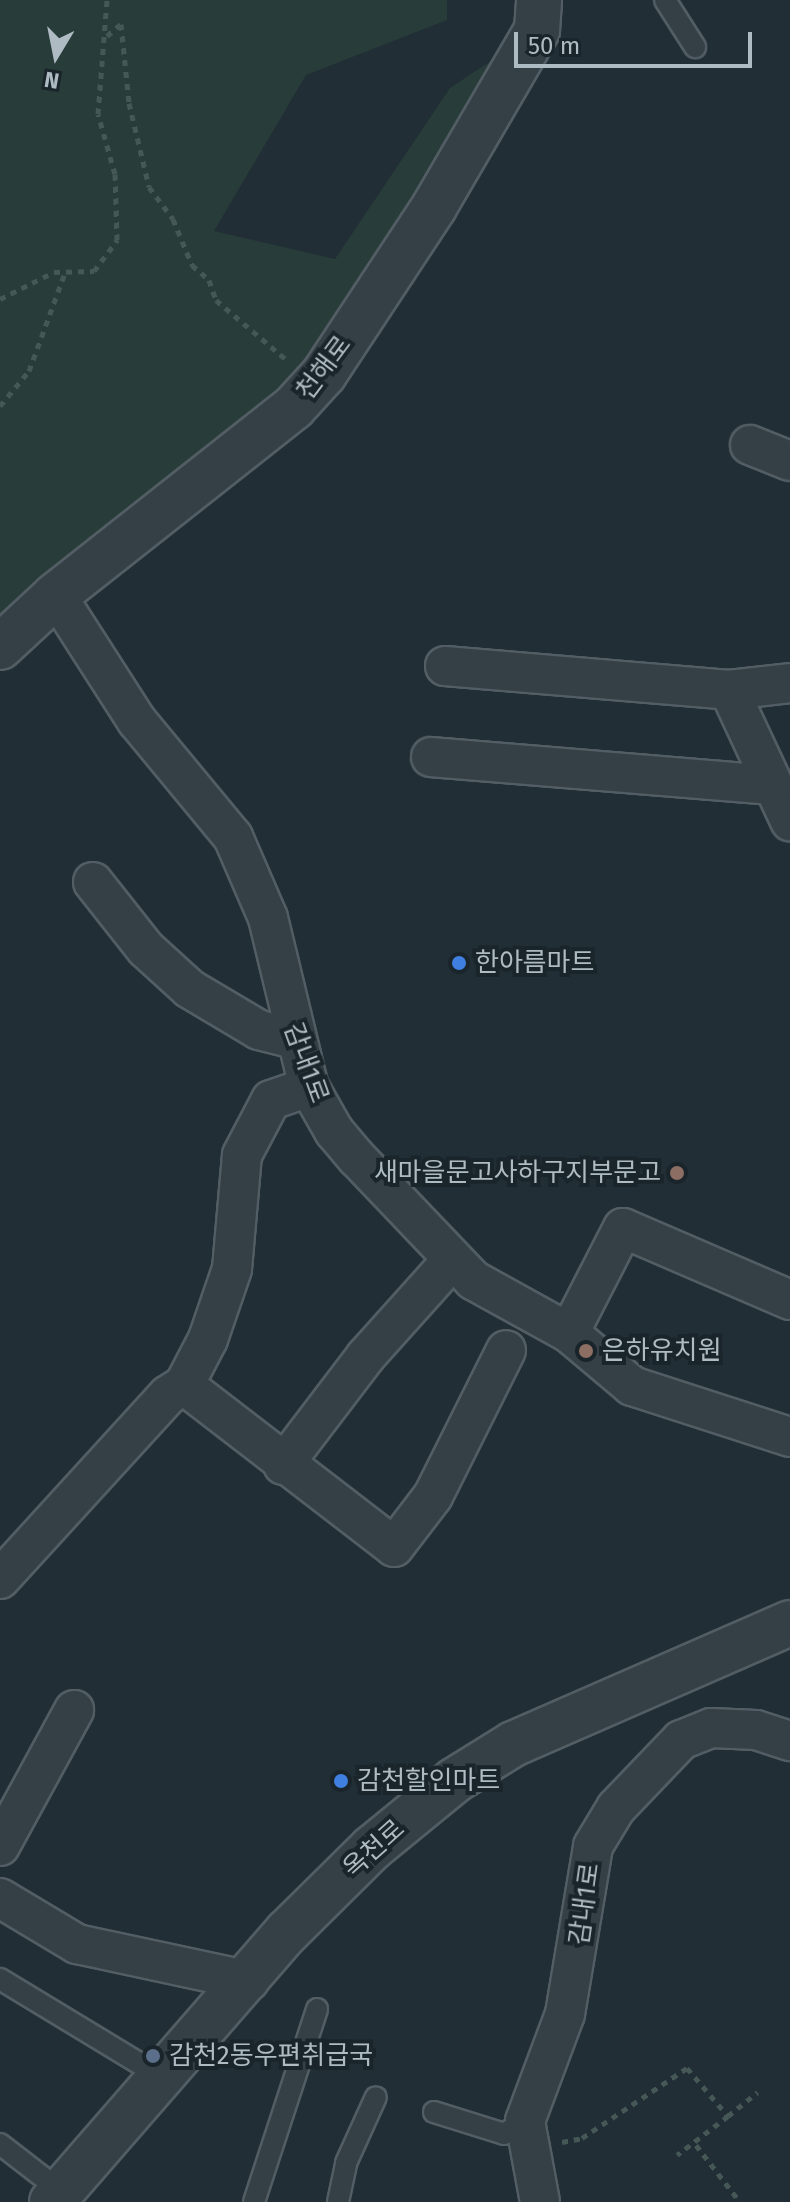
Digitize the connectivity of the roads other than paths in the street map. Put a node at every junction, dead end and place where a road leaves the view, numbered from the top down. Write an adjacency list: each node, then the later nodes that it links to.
1 (539, 0): 6 (street, 천해로)
2 (665, 0): 3 (lane)
3 (695, 47)
4 (750, 445): 5 (street)
5 (790, 461)
6 (56, 595): 7 (street, 천해로); 15 (street, 감내1로)
7 (0, 647)
8 (445, 666): 10 (street)
9 (790, 683): 10 (street)
10 (729, 690): 12 (street)
11 (431, 757): 12 (street)
12 (772, 785): 13 (street)
13 (790, 821)
14 (93, 882): 15 (street)
15 (296, 1039): 16 (street, 감내1로)
16 (309, 1087): 17 (street, 감내1로); 21 (street)
17 (452, 1260): 19 (street, 감내1로); 23 (street)
18 (790, 1300): 19 (street)
19 (569, 1333): 22 (street, 감내1로)
20 (506, 1350): 23 (street)
21 (184, 1385): 23 (street); 24 (street)
22 (790, 1437)
23 (283, 1465)
24 (0, 1579)
25 (790, 1623): 31 (street, 옥천로)
26 (74, 1710): 28 (street)
27 (790, 1741): 36 (street, 감내1로)
28 (0, 1846)
29 (0, 1898): 31 (street)
30 (0, 1979): 33 (lane)
31 (249, 1981): 33 (street, 옥천로)
32 (317, 2009): 39 (lane)
33 (162, 2077): 38 (street, 옥천로)
34 (376, 2097): 40 (lane)
35 (434, 2112): 36 (lane)
36 (527, 2135): 41 (street)
37 (0, 2144): 38 (lane)
38 (57, 2197)
39 (254, 2202)
40 (338, 2202)
41 (540, 2202)

